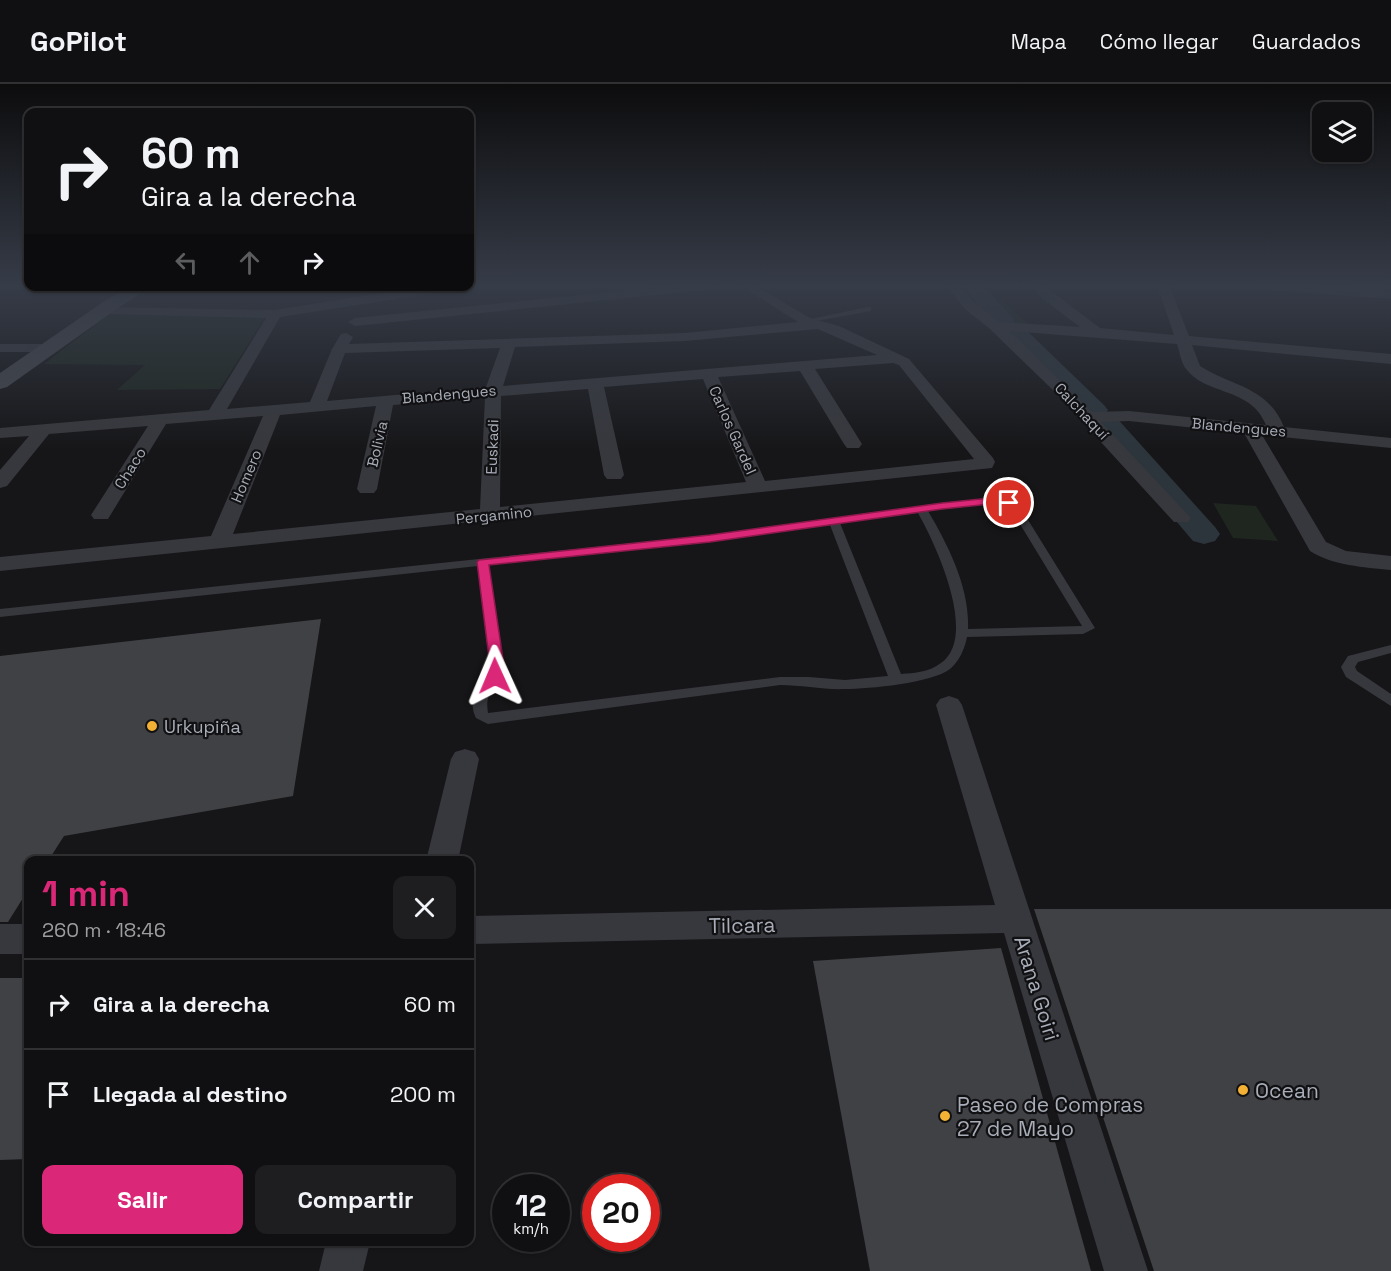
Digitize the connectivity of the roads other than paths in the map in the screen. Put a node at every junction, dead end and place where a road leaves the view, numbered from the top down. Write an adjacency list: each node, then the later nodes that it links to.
1 (59, 340): 11 (street)
2 (259, 340): 23 (street)
3 (344, 340): 12 (street)
4 (610, 340): 9 (street)
5 (859, 340): 13 (street)
6 (1010, 340): 24 (street, Calchaquí)
7 (1182, 340): 28 (street)
8 (1186, 340): 14 (street)
9 (508, 345): 12 (street); 19 (street, Euskadi)
10 (0, 348): 11 (street)
11 (48, 348): 17 (street)
12 (339, 350): 21 (street)
13 (898, 358): 15 (street, Blandengues); 34 (street, Pergamino)
14 (1391, 359)
15 (804, 365): 16 (street, Blandengues); 31 (street)
16 (700, 373): 18 (street, Blandengues); 34 (street, Carlos Gardel)
17 (0, 383)
18 (595, 383): 19 (street, Blandengues); 32 (street)
19 (493, 391): 20 (street, Blandengues); 38 (street, Euskadi)
20 (386, 400): 21 (street, Blandengues); 35 (street, Bolivia)
21 (317, 405): 22 (street, Blandengues)
22 (274, 409): 23 (street, Blandengues); 41 (street, Homero)
23 (215, 415): 25 (street, Blandengues)
24 (1087, 417): 27 (street, Blandengues); 39 (street, Calchaquí)
25 (160, 420): 26 (street, Blandengues); 37 (street, Chaco)
26 (43, 429): 29 (street, Blandengues); 33 (street)
27 (1250, 429): 28 (street, Blandengues); 43 (street)
28 (1277, 431): 30 (street, Blandengues)
29 (0, 433)
30 (1391, 443)
31 (854, 444)
32 (614, 475)
33 (0, 482)
34 (749, 488): 38 (street, Pergamino)
35 (367, 489)
36 (921, 509): 40 (lane); 46 (lane); 46 (lane)
37 (101, 515)
38 (490, 515): 41 (street, Pergamino)
39 (1181, 518)
40 (834, 521): 42 (lane); 48 (lane)
41 (219, 543): 44 (street, Pergamino)
42 (483, 562): 45 (lane); 48 (lane)
43 (1391, 563)
44 (0, 564)
45 (0, 613)
46 (962, 633): 48 (lane)
47 (1391, 650): 49 (lane)
48 (896, 679)
49 (1391, 701)
50 (950, 705): 53 (street, Arana Goiri)
51 (465, 759): 52 (street)
52 (443, 856)
53 (1015, 919): 54 (street, Tilcara); 59 (street, Arana Goiri)
54 (474, 930)
55 (0, 939): 56 (street)
56 (24, 939)
57 (347, 1246): 58 (street)
58 (341, 1271)
59 (1126, 1271)

